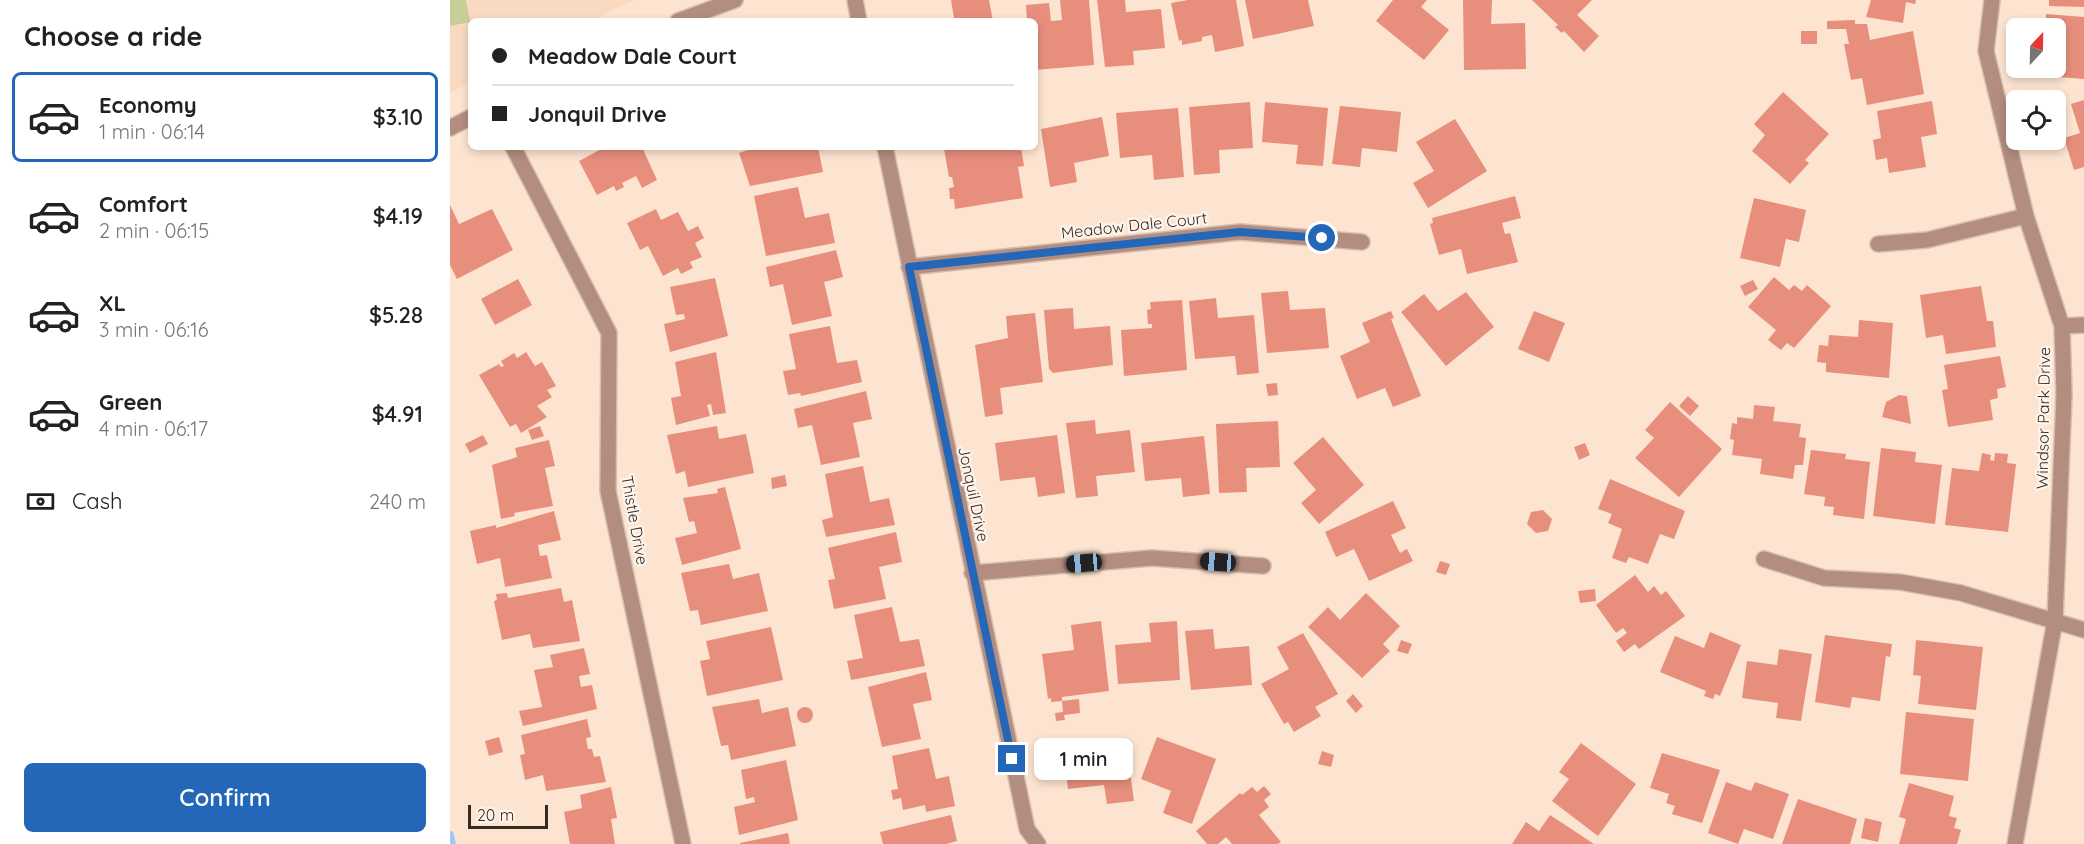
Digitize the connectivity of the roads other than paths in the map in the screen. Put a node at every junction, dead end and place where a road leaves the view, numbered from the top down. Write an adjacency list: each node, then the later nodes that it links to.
1 (735, 0): 4 (street)
2 (855, 0): 5 (street)
3 (1992, 0): 10 (street, Windsor Park Drive)
4 (686, 18)
5 (858, 18)
6 (468, 119): 7 (street)
7 (450, 128)
8 (515, 150): 21 (street, Thistle Drive)
9 (886, 150): 13 (street, Jonquil Drive)
10 (2026, 216): 12 (street); 15 (street, Windsor Park Drive)
11 (1362, 242): 13 (street, Meadow Dale Court)
12 (1878, 244)
13 (909, 267): 18 (street, Jonquil Drive)
14 (2084, 325): 15 (street)
15 (2062, 326): 19 (street, Windsor Park Drive)
16 (1764, 559): 19 (street)
17 (1263, 566): 18 (street)
18 (972, 573): 22 (street, Jonquil Drive)
19 (2055, 620): 20 (street); 23 (street, Windsor Park Drive)
20 (2084, 630)
21 (683, 844)
22 (1038, 844)
23 (2015, 844)

